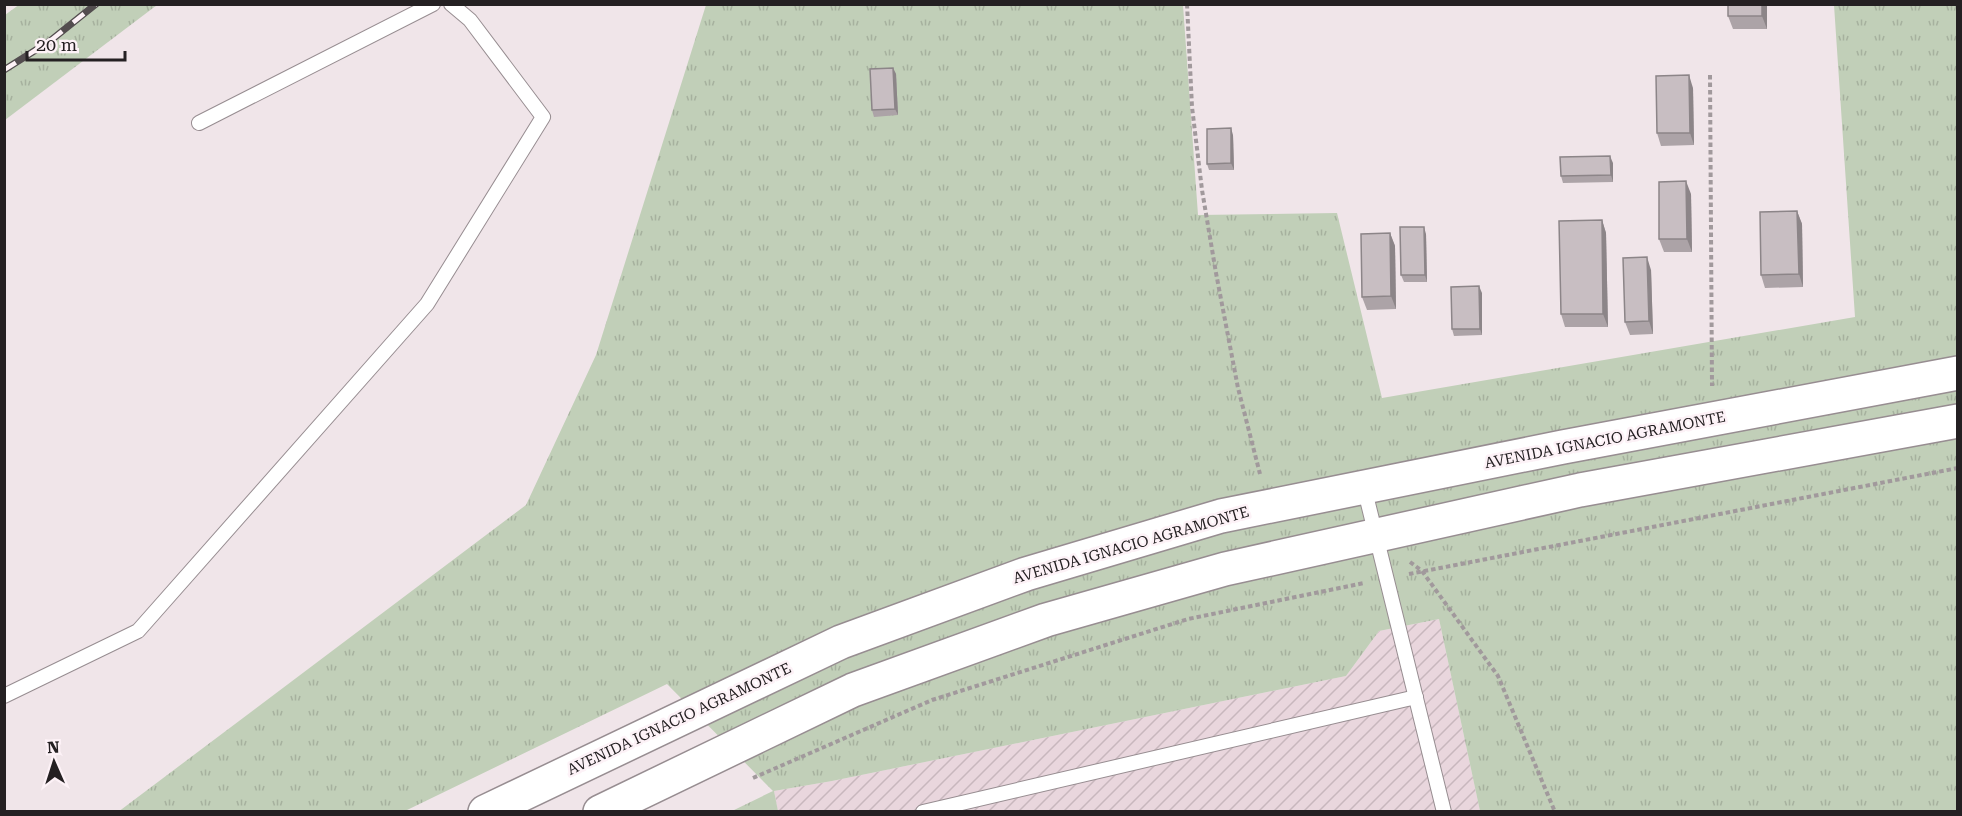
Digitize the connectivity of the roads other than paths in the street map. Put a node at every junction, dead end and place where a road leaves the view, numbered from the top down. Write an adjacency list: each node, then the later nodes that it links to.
1 (433, 4): 3 (lane)
2 (451, 4): 8 (lane)
3 (199, 123)
4 (1958, 373): 6 (main road, AVENIDA IGNACIO AGRAMONTE)
5 (1958, 422): 7 (main road)
6 (1364, 487): 7 (lane); 10 (main road, AVENIDA IGNACIO AGRAMONTE)
7 (1376, 536): 9 (lane); 11 (main road)
8 (4, 696)
9 (1416, 698): 12 (lane); 13 (lane)
10 (485, 812)
11 (600, 812)
12 (923, 812)
13 (1444, 812)

